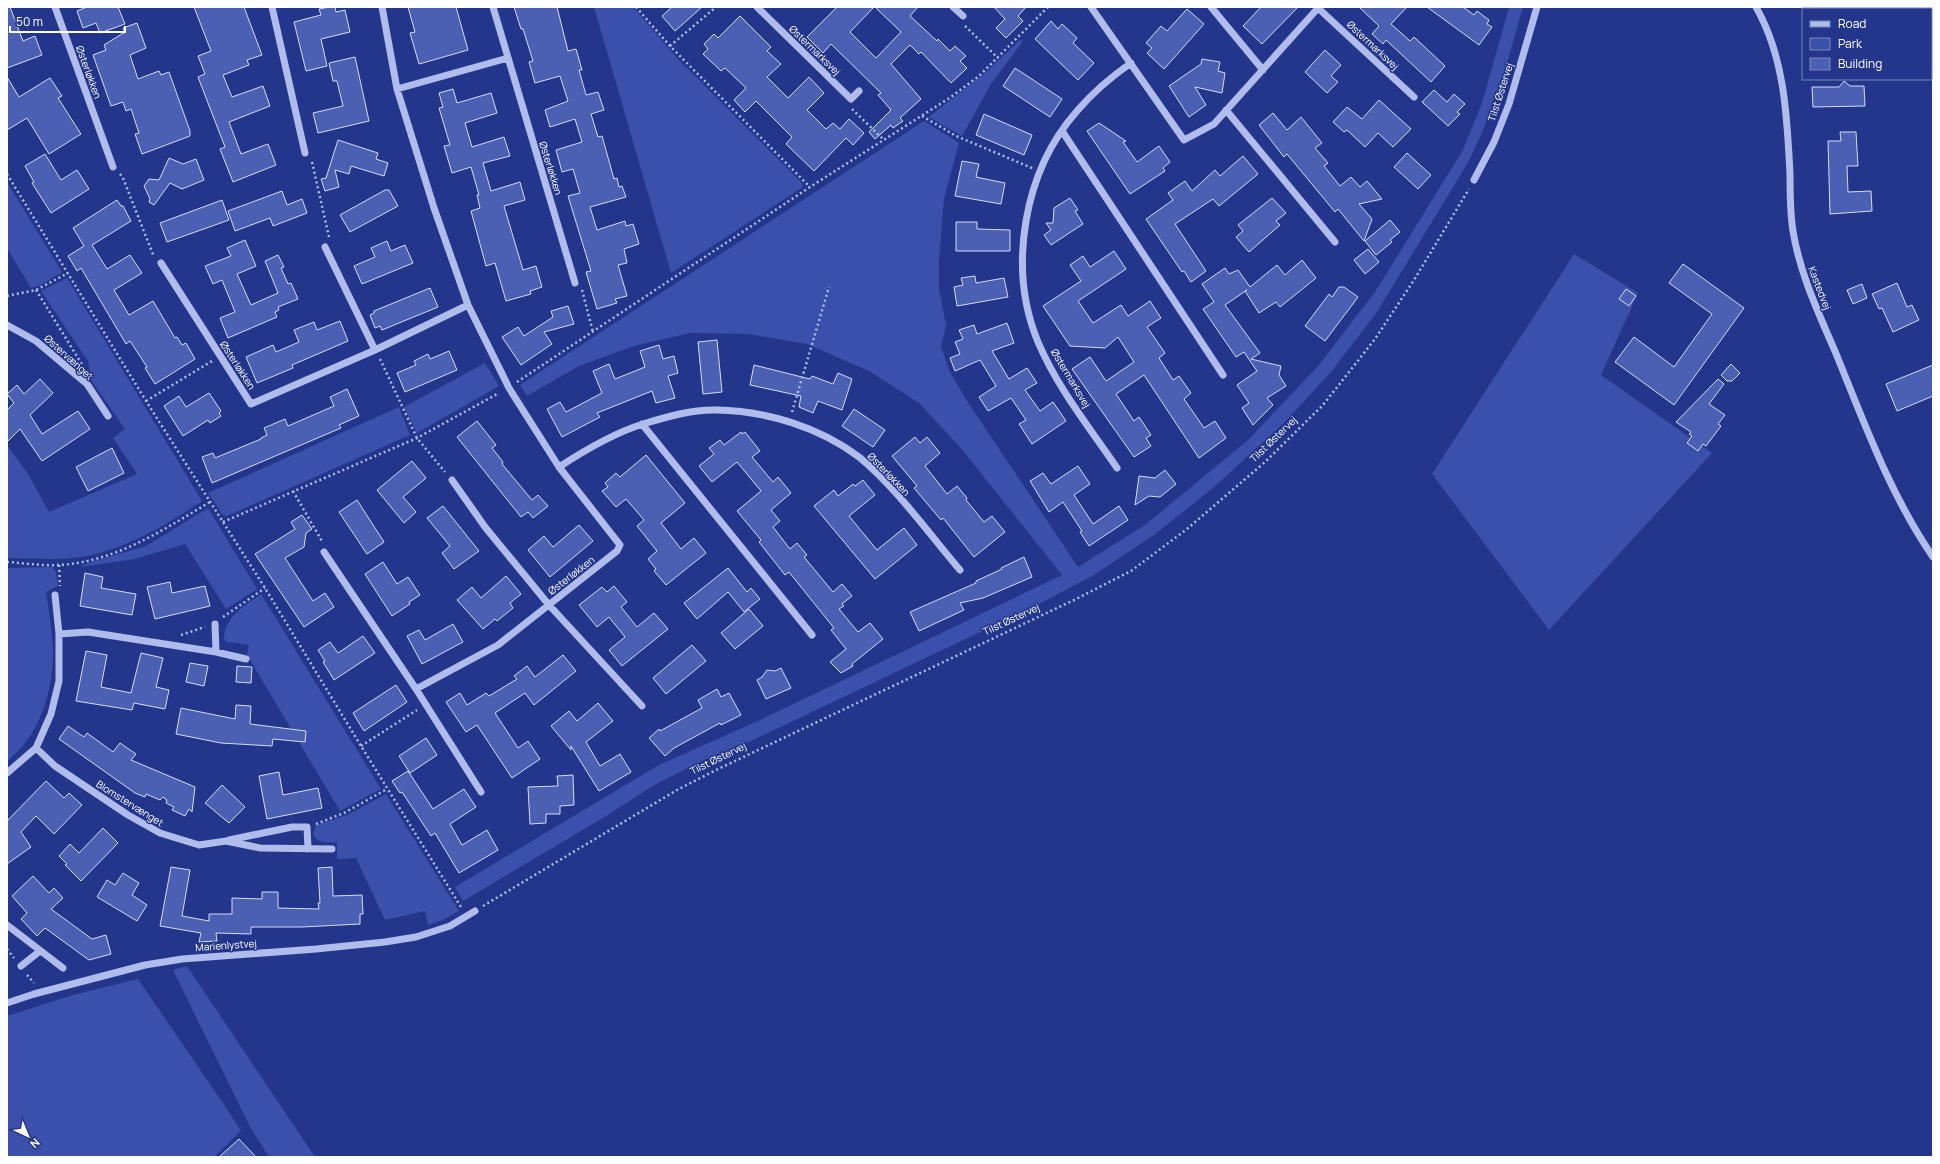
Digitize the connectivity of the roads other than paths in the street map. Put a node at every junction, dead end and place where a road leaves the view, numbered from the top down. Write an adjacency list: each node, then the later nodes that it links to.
1 (55, 7): 22 (street, Østerløkken)
2 (272, 7): 21 (street)
3 (382, 7): 16 (street, Østerløkken)
4 (493, 7): 13 (street, Østerløkken)
5 (757, 7): 17 (street, Østermarksvej)
6 (953, 7): 12 (street)
7 (1091, 7): 14 (street, Østermarksvej)
8 (1211, 7): 15 (street)
9 (1318, 7): 15 (street, Østermarksvej); 18 (street, Østermarksvej)
10 (1537, 7): 23 (street, Tilst Østervej)
11 (1756, 7): 38 (street, Kastedvej)
12 (963, 16)
13 (508, 58): 16 (street); 27 (street, Østerløkken)
14 (1131, 63): 19 (street, Østermarksvej); 20 (street, Østermarksvej)
15 (1263, 70): 19 (street, Østermarksvej)
16 (397, 89): 28 (street, Østerløkken)
17 (859, 91)
18 (1414, 97)
19 (1226, 110): 24 (street)
20 (1062, 131): 31 (street); 35 (street, Østermarksvej)
21 (305, 153)
22 (113, 167)
23 (1474, 180)
24 (1335, 242)
25 (325, 247): 30 (street)
26 (162, 263): 30 (street, Østerløkken)
27 (575, 283)
28 (468, 305): 30 (street, Østerløkken); 34 (street, Østerløkken)
29 (7, 325): 32 (street, Østervænget)
30 (375, 350)
31 (1223, 375)
32 (108, 416)
33 (642, 424): 34 (street, Østerløkken); 39 (street, Østerløkken); 44 (street)
34 (560, 466): 41 (street, Østerløkken)
35 (1117, 468)
36 (452, 480): 41 (street, Østerløkken)
37 (324, 552): 47 (street)
38 (1933, 557)
39 (960, 570)
40 (55, 595): 43 (street)
41 (549, 605): 47 (street, Østerløkken); 48 (street, Østerløkken)
42 (215, 624): 45 (street)
43 (59, 634): 45 (street); 49 (street)
44 (812, 635)
45 (216, 652): 46 (street)
46 (246, 659)
47 (416, 690): 51 (street)
48 (642, 706)
49 (36, 748): 50 (street); 52 (street, Blomstervænget)
50 (7, 773)
51 (481, 792)
52 (226, 841): 53 (street, Blomstervænget); 53 (street, Blomstervænget)
53 (308, 849): 54 (street, Blomstervænget)
54 (332, 849)
55 (475, 911): 60 (street, Marienlystvej)
56 (7, 925): 57 (street)
57 (40, 951): 58 (street); 59 (street)
58 (21, 966)
59 (64, 968)
60 (7, 1003)

